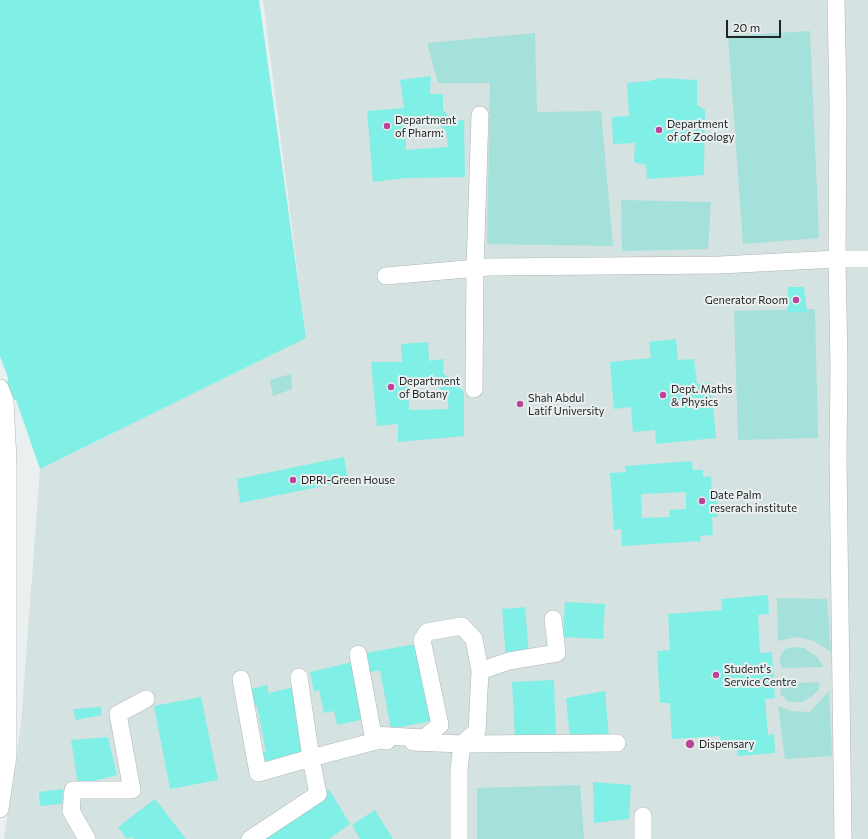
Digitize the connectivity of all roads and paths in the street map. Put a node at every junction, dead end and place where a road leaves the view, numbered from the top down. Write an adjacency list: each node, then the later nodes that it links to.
1 (836, 0): 3 (street)
2 (480, 116): 5 (street)
3 (837, 259): 4 (street); 5 (street); 25 (street)
4 (868, 259)
5 (475, 269): 6 (street); 8 (street)
6 (386, 276)
7 (0, 388): 9 (street)
8 (474, 389)
9 (4, 460): 19 (street)
10 (553, 619): 12 (street)
11 (358, 654): 12 (street)
12 (480, 670): 16 (street)
13 (300, 677): 18 (street)
14 (241, 679): 18 (street)
15 (146, 699): 21 (street)
16 (462, 744): 17 (street); 18 (street); 23 (street)
17 (618, 744)
18 (311, 758): 22 (street)
19 (0, 809)
20 (643, 816): 24 (street)
21 (87, 839)
22 (250, 839)
23 (459, 839)
24 (643, 839)
25 (843, 839)

